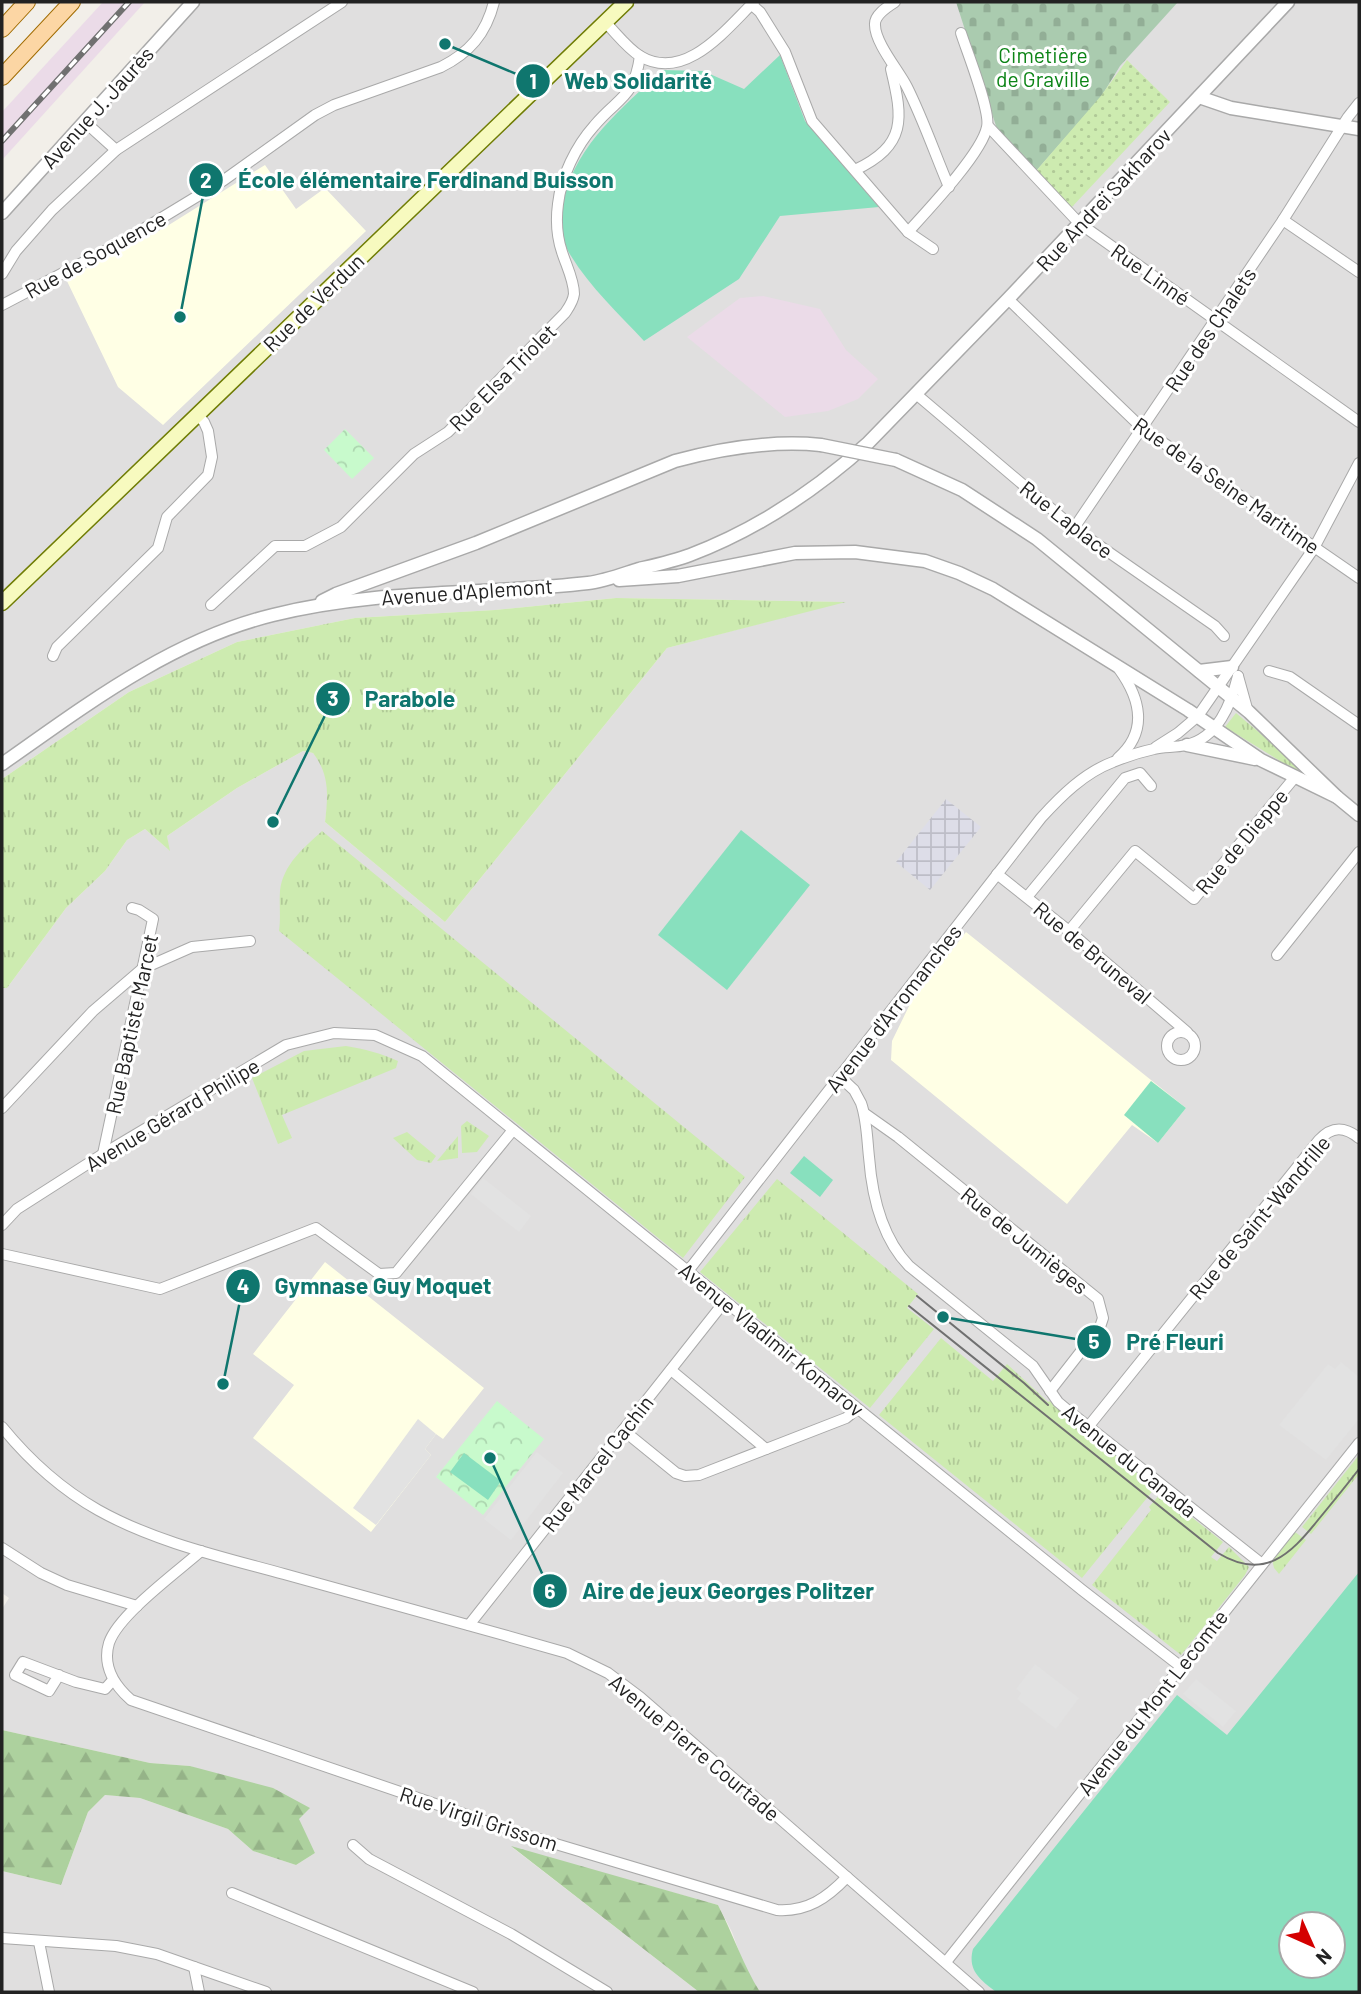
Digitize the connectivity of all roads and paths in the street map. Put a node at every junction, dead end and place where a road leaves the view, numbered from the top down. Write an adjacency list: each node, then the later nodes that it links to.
1 (27, 2): 11 (main road)
2 (72, 2): 15 (main road)
3 (193, 2): 18 (street, Avenue J. Jaurès)
4 (342, 2): 22 (street)
5 (494, 2): 33 (street, Rue de Soquence)
6 (626, 2): 10 (main road, Rue de Verdun)
7 (895, 2): 14 (street)
8 (1288, 2): 16 (street, Rue Andreï Sakharov)
9 (753, 3): 13 (street); 23 (street)
10 (605, 22): 13 (street); 36 (main road, Rue de Verdun)
11 (2, 29)
12 (961, 33): 19 (street)
13 (640, 56): 45 (street, Rue Elsa Triolet)
14 (889, 60): 23 (street); 24 (street)
15 (2, 77)
16 (1199, 97): 20 (street); 27 (street, Rue Andreï Sakharov)
17 (1359, 103): 20 (street, Rue des Chalets)
18 (85, 122): 22 (street); 25 (street, Avenue J. Jaurès)
19 (988, 126): 24 (street); 27 (street, Rue Linné)
20 (1342, 127): 21 (street); 26 (street, Rue des Chalets)
21 (1359, 129)
22 (116, 150): 31 (street)
23 (855, 170): 28 (street)
24 (949, 187): 28 (street)
25 (2, 213)
26 (1283, 220): 30 (street); 34 (street, Rue des Chalets)
27 (1079, 223): 32 (street, Rue Andreï Sakharov); 34 (street, Rue Linné)
28 (908, 232): 29 (street)
29 (933, 249)
30 (1359, 272)
31 (2, 274)
32 (1007, 299): 35 (street, Rue Andreï Sakharov); 38 (street, Rue de la Seine Maritime)
33 (2, 304)
34 (1216, 320): 37 (street, Rue Linné); 38 (street, Rue des Chalets)
35 (916, 394): 40 (street, Rue Laplace); 43 (street, Avenue d'Aplemont)
36 (197, 415): 44 (main road, Rue de Verdun); 48 (street)
37 (1359, 422)
38 (1142, 428): 40 (street, Rue des Chalets); 41 (street, Rue de la Seine Maritime)
39 (1359, 463): 41 (street, Avenue d'Arromanches)
40 (1074, 528): 47 (street, Rue Laplace)
41 (1314, 548): 42 (street, Rue de la Seine Maritime); 50 (street, Avenue d'Arromanches)
42 (1359, 578)
43 (591, 583): 46 (street, Avenue d'Aplemont); 49 (street)
44 (2, 603)
45 (211, 605)
46 (313, 606): 51 (street, bridge); 63 (street, Avenue d'Aplemont)
47 (1224, 636)
48 (52, 656)
49 (1117, 666): 56 (street); 62 (street, Avenue d'Arromanches)
50 (1235, 668): 51 (street); 53 (street, Avenue d'Arromanches); 54 (street); 55 (street)
51 (1199, 671): 53 (street)
52 (1269, 671): 57 (street)
53 (1217, 686): 54 (street); 56 (street, Avenue d'Arromanches)
54 (1232, 699): 55 (street); 58 (street)
55 (1249, 712): 66 (street)
56 (1198, 716): 58 (street); 60 (street, Avenue d'Arromanches)
57 (1359, 725)
58 (1214, 727): 59 (street, Avenue d'Arromanches); 61 (street)
59 (1187, 745): 60 (street, Avenue d'Arromanches); 61 (street)
60 (1154, 748): 62 (street, Avenue d'Arromanches)
61 (1261, 760): 64 (street)
62 (1113, 762): 69 (street, Avenue d'Arromanches)
63 (2, 764)
64 (1296, 777): 66 (street); 72 (street, Rue de Dieppe)
65 (1151, 786): 70 (street)
66 (1337, 797): 67 (street)
67 (1359, 814)
68 (1359, 852): 74 (street)
69 (997, 874): 70 (street, Rue de Bruneval); 78 (street, Avenue d'Arromanches)
70 (1027, 897): 72 (street, Rue de Bruneval)
71 (132, 908): 75 (street, Rue Baptiste Marcet)
72 (1069, 931): 76 (street, Rue de Bruneval)
73 (250, 941): 75 (street)
74 (1277, 955)
75 (142, 968): 79 (street); 83 (street, Rue Baptiste Marcet)
76 (1187, 1032)
77 (355, 1034): 81 (street, Avenue Vladimir Komarov); 83 (street, Avenue Gérard Philipe)
78 (839, 1076): 80 (street, Avenue du Canada); 86 (street, Avenue d'Arromanches)
79 (2, 1108)
80 (864, 1113): 89 (street, Avenue du Canada); 89 (street, Rue de Jumièges)
81 (513, 1130): 85 (street); 86 (street, Avenue Vladimir Komarov)
82 (1359, 1138): 92 (street, Rue de Saint-Wandrille)
83 (103, 1154): 84 (street, Avenue Gérard Philipe)
84 (2, 1225)
85 (2, 1254)
86 (688, 1271): 87 (street, Avenue Vladimir Komarov)
87 (725, 1301): 88 (street, Rue Marcel Cachin); 90 (street, Avenue Vladimir Komarov)
88 (671, 1370): 93 (street, Rue Marcel Cachin); 95 (street)
89 (1050, 1391): 92 (street, Avenue du Canada)
90 (858, 1409): 95 (street); 101 (street, Avenue Vladimir Komarov)
91 (2, 1427): 97 (street)
92 (1088, 1427): 98 (street, Avenue du Canada)
93 (623, 1430): 95 (street); 100 (street, Rue Marcel Cachin)
94 (1359, 1443): 98 (street, Avenue du Mont Lecomte)
95 (766, 1449)
96 (2, 1548): 99 (street)
97 (201, 1551): 99 (street); 100 (street, Avenue Pierre Courtade)
98 (1262, 1564): 101 (street, Avenue du Mont Lecomte)
99 (138, 1606): 103 (street)
100 (469, 1625): 105 (street, Avenue Pierre Courtade)
101 (1180, 1666): 109 (street, Avenue du Mont Lecomte)
102 (59, 1675): 103 (street)
103 (113, 1680): 105 (street, Rue Virgil Grissom)
104 (354, 1845): 115 (street)
105 (847, 1877): 109 (street, Avenue Pierre Courtade)
106 (233, 1893): 114 (street)
107 (2, 1938): 108 (street)
108 (38, 1942): 110 (street); 111 (street)
109 (946, 1962): 116 (street, Avenue Pierre Courtade)
110 (194, 1967): 112 (street); 113 (street)
111 (49, 1992)
112 (199, 1992)
113 (265, 1992)
114 (473, 1992)
115 (607, 1992)
116 (979, 1992)

